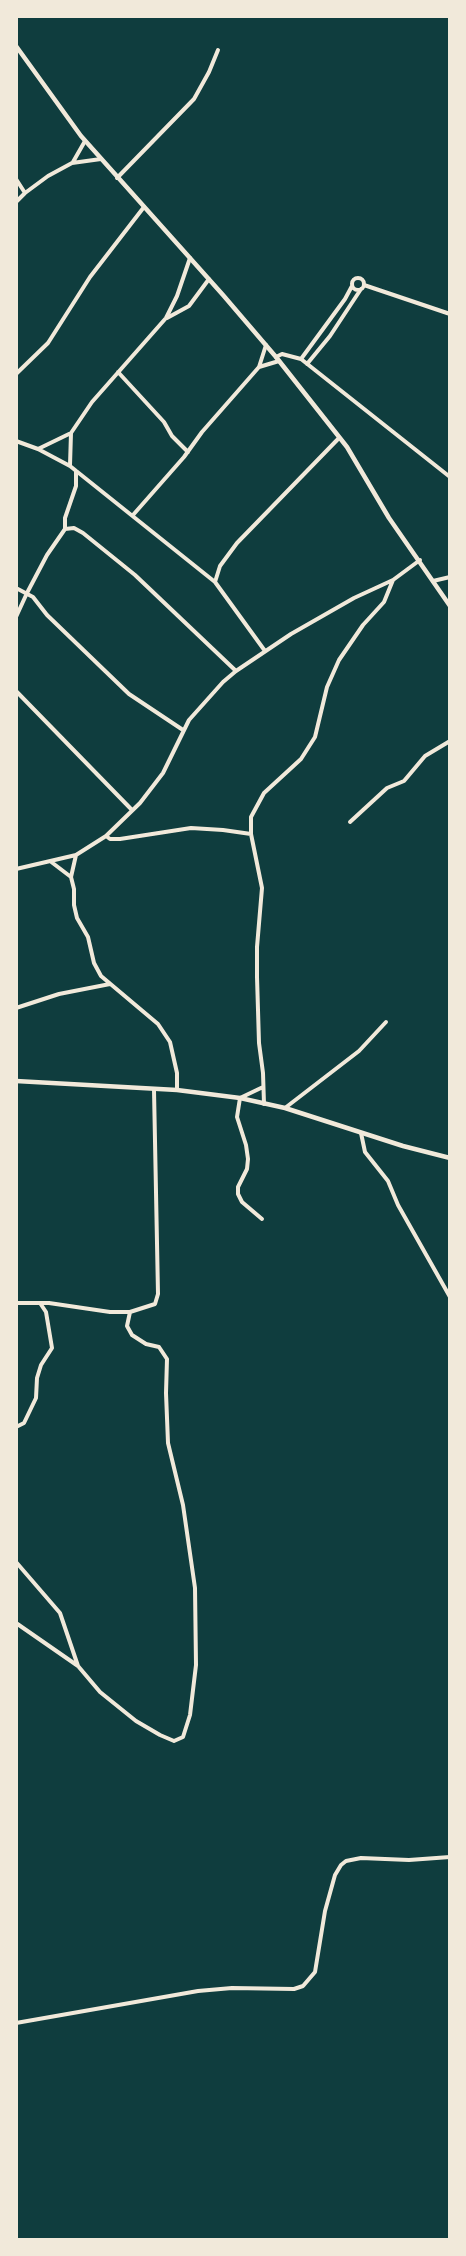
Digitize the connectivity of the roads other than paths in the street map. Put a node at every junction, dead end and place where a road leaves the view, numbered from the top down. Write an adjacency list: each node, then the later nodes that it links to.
1 (121, 16): 2 (street)
2 (144, 16)
3 (16, 46): 5 (main road)
4 (218, 50): 8 (street)
5 (86, 141): 6 (main road); 7 (street)
6 (101, 159): 7 (street); 8 (main road)
7 (72, 162): 10 (street)
8 (117, 178): 12 (main road)
9 (16, 179): 10 (street)
10 (25, 193): 11 (street)
11 (16, 202)
12 (144, 207): 13 (main road); 25 (street)
13 (190, 258): 14 (main road); 18 (street)
14 (208, 279): 18 (street); 19 (main road)
15 (352, 286): 16 (street); 16 (street); 21 (street)
16 (362, 287): 17 (street); 22 (street)
17 (450, 314)
18 (166, 318): 24 (street)
19 (266, 345): 20 (main road); 23 (street)
20 (277, 359): 21 (street); 23 (street); 27 (main road)
21 (301, 359): 22 (street)
22 (307, 364): 33 (street)
23 (259, 367): 30 (street)
24 (118, 372): 26 (street); 30 (street)
25 (16, 374)
26 (71, 433): 29 (street); 31 (street)
27 (339, 438): 36 (main road); 40 (street)
28 (16, 441): 29 (street)
29 (38, 448): 31 (street)
30 (188, 452): 34 (street)
31 (70, 466): 32 (street)
32 (76, 471): 34 (street); 35 (street)
33 (450, 477)
34 (132, 515): 40 (street)
35 (65, 529): 42 (street); 46 (street)
36 (420, 560): 38 (street); 39 (main road)
37 (450, 576): 39 (street)
38 (393, 580): 45 (street); 52 (street)
39 (434, 581): 43 (main road)
40 (215, 582): 45 (street)
41 (16, 588): 42 (street)
42 (27, 593): 44 (street); 48 (street)
43 (450, 606)
44 (16, 617)
45 (265, 651): 46 (street)
46 (236, 671): 48 (street)
47 (16, 690): 50 (street)
48 (183, 730): 50 (street)
49 (450, 741): 51 (street)
50 (132, 810): 53 (street)
51 (350, 822)
52 (251, 834): 53 (street); 62 (street)
53 (106, 836): 54 (street)
54 (76, 855): 55 (street); 57 (street)
55 (50, 861): 56 (street); 57 (street)
56 (16, 869)
57 (70, 877): 58 (street)
58 (111, 984): 59 (street); 64 (street)
59 (16, 1008)
60 (386, 1022): 67 (street)
61 (16, 1081): 63 (main road)
62 (263, 1087): 65 (street); 66 (street)
63 (154, 1090): 64 (main road); 76 (street)
64 (177, 1090): 65 (main road)
65 (240, 1098): 66 (main road); 70 (street)
66 (264, 1104): 67 (main road)
67 (285, 1108): 68 (main road)
68 (361, 1133): 69 (main road); 71 (street)
69 (450, 1158)
70 (261, 1219)
71 (450, 1297)
72 (16, 1302): 73 (street)
73 (39, 1303): 74 (street); 75 (street)
74 (49, 1303): 75 (street); 76 (street)
75 (46, 1312): 77 (street)
76 (130, 1312): 80 (street)
77 (16, 1427)
78 (16, 1562): 80 (street)
79 (16, 1623): 80 (street)
80 (78, 1666)
81 (450, 1857): 82 (street)
82 (16, 2023)

